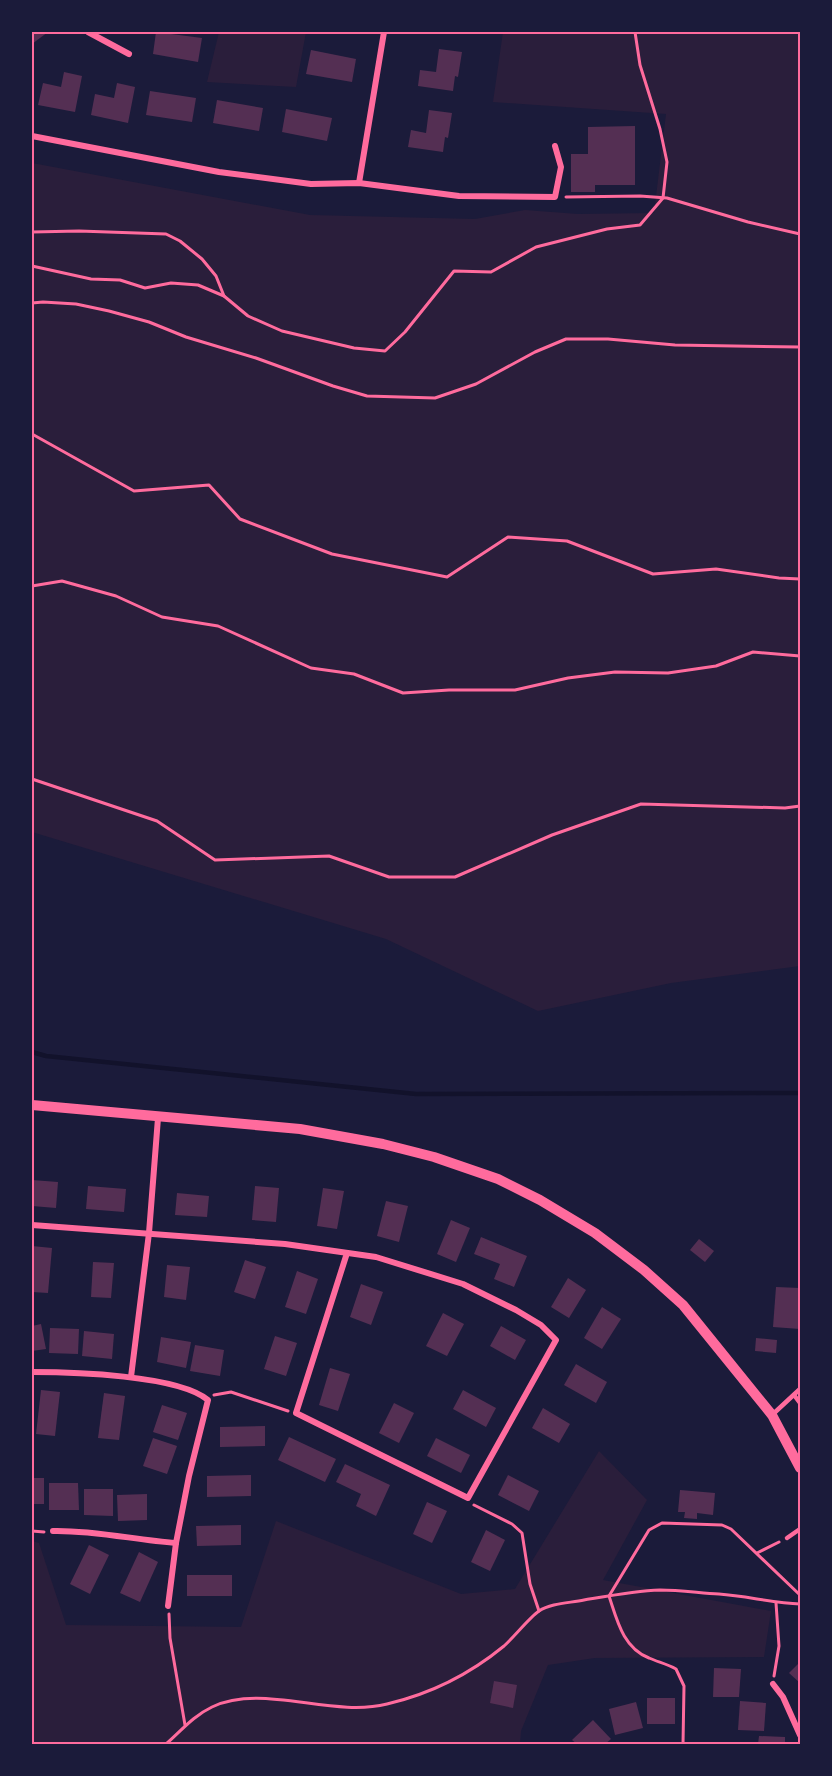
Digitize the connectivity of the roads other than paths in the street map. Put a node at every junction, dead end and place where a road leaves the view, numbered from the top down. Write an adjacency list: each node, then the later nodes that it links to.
1 (88, 32): 3 (street)
2 (384, 32): 6 (street)
3 (129, 54)
4 (32, 136): 6 (street)
5 (555, 146): 6 (street)
6 (360, 183)
7 (32, 1105): 8 (street)
8 (158, 1118): 10 (street); 17 (street)
9 (32, 1225): 10 (street)
10 (149, 1233): 11 (street); 13 (street)
11 (347, 1253): 11 (street)
12 (32, 1372): 13 (street)
13 (131, 1377): 22 (street)
14 (801, 1389): 15 (lane)
15 (795, 1395): 16 (lane); 17 (lane)
16 (801, 1403)
17 (772, 1415): 18 (street)
18 (801, 1468)
19 (801, 1529): 21 (lane)
20 (53, 1530): 22 (street)
21 (787, 1538)
22 (176, 1544): 23 (street)
23 (168, 1606)
24 (773, 1684): 25 (street)
25 (801, 1735)

